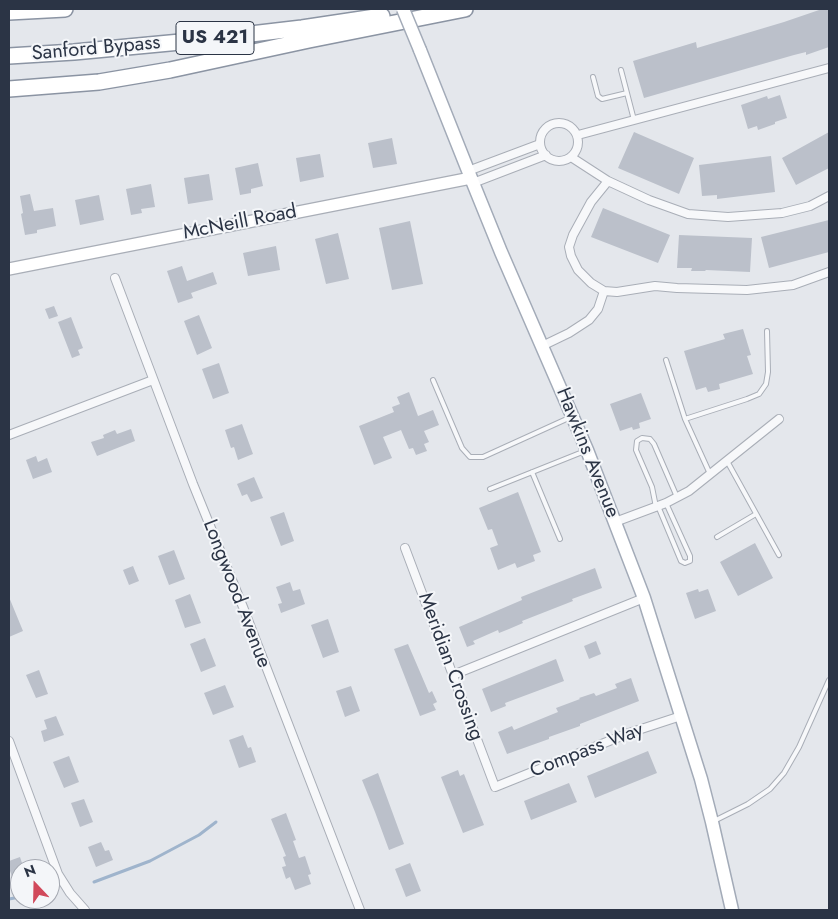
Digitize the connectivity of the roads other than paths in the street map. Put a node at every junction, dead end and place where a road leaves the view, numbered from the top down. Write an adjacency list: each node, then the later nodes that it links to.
1 (65, 9): 5 (highway)
2 (403, 9): 17 (main road, Hawkins Avenue, bridge)
3 (421, 9): 6 (highway, Sanford Bypass / US 421)
4 (465, 9): 10 (highway)
5 (9, 12)
6 (9, 56)
7 (829, 68): 12 (street)
8 (621, 70): 11 (lane)
9 (593, 76): 11 (lane)
10 (9, 89)
11 (627, 93): 12 (lane)
12 (634, 120): 13 (street)
13 (578, 136): 14 (street); 16 (street)
14 (540, 144): 15 (street); 17 (street)
15 (546, 155): 16 (street); 17 (street)
16 (571, 157): 18 (street)
17 (471, 178): 20 (street, McNeill Road); 25 (main road, Hawkins Avenue)
18 (608, 181): 19 (street); 23 (street)
19 (829, 196)
20 (9, 269)
21 (829, 272): 23 (street)
22 (115, 278): 27 (street, Longwood Avenue)
23 (604, 291): 25 (street)
24 (766, 331): 30 (lane)
25 (542, 346): 29 (main road, Hawkins Avenue)
26 (666, 360): 30 (lane)
27 (153, 380): 32 (street); 55 (street, Longwood Avenue)
28 (433, 380): 29 (lane)
29 (573, 417): 33 (main road, Hawkins Avenue)
30 (685, 419): 36 (lane)
31 (779, 419): 34 (street)
32 (9, 435)
33 (587, 450): 35 (lane); 42 (main road, Hawkins Avenue)
34 (727, 461): 36 (street); 41 (lane)
35 (532, 472): 37 (lane); 44 (lane)
36 (710, 474): 38 (street)
37 (490, 489)
38 (677, 497): 39 (street); 40 (lane)
39 (666, 503): 40 (street); 40 (lane)
40 (657, 507): 42 (street)
41 (756, 514): 43 (lane); 46 (lane)
42 (615, 522): 47 (main road, Hawkins Avenue)
43 (717, 537)
44 (560, 539)
45 (405, 548): 48 (street, Meridian Crossing)
46 (779, 555)
47 (644, 598): 48 (street); 50 (main road, Hawkins Avenue)
48 (453, 675): 52 (street, Meridian Crossing)
49 (829, 680): 53 (lane)
50 (681, 716): 52 (street, Compass Way); 53 (main road, Hawkins Avenue)
51 (9, 741): 54 (street)
52 (495, 787)
53 (712, 822): 56 (main road, Hawkins Avenue)
54 (85, 910)
55 (360, 910)
56 (732, 910)

